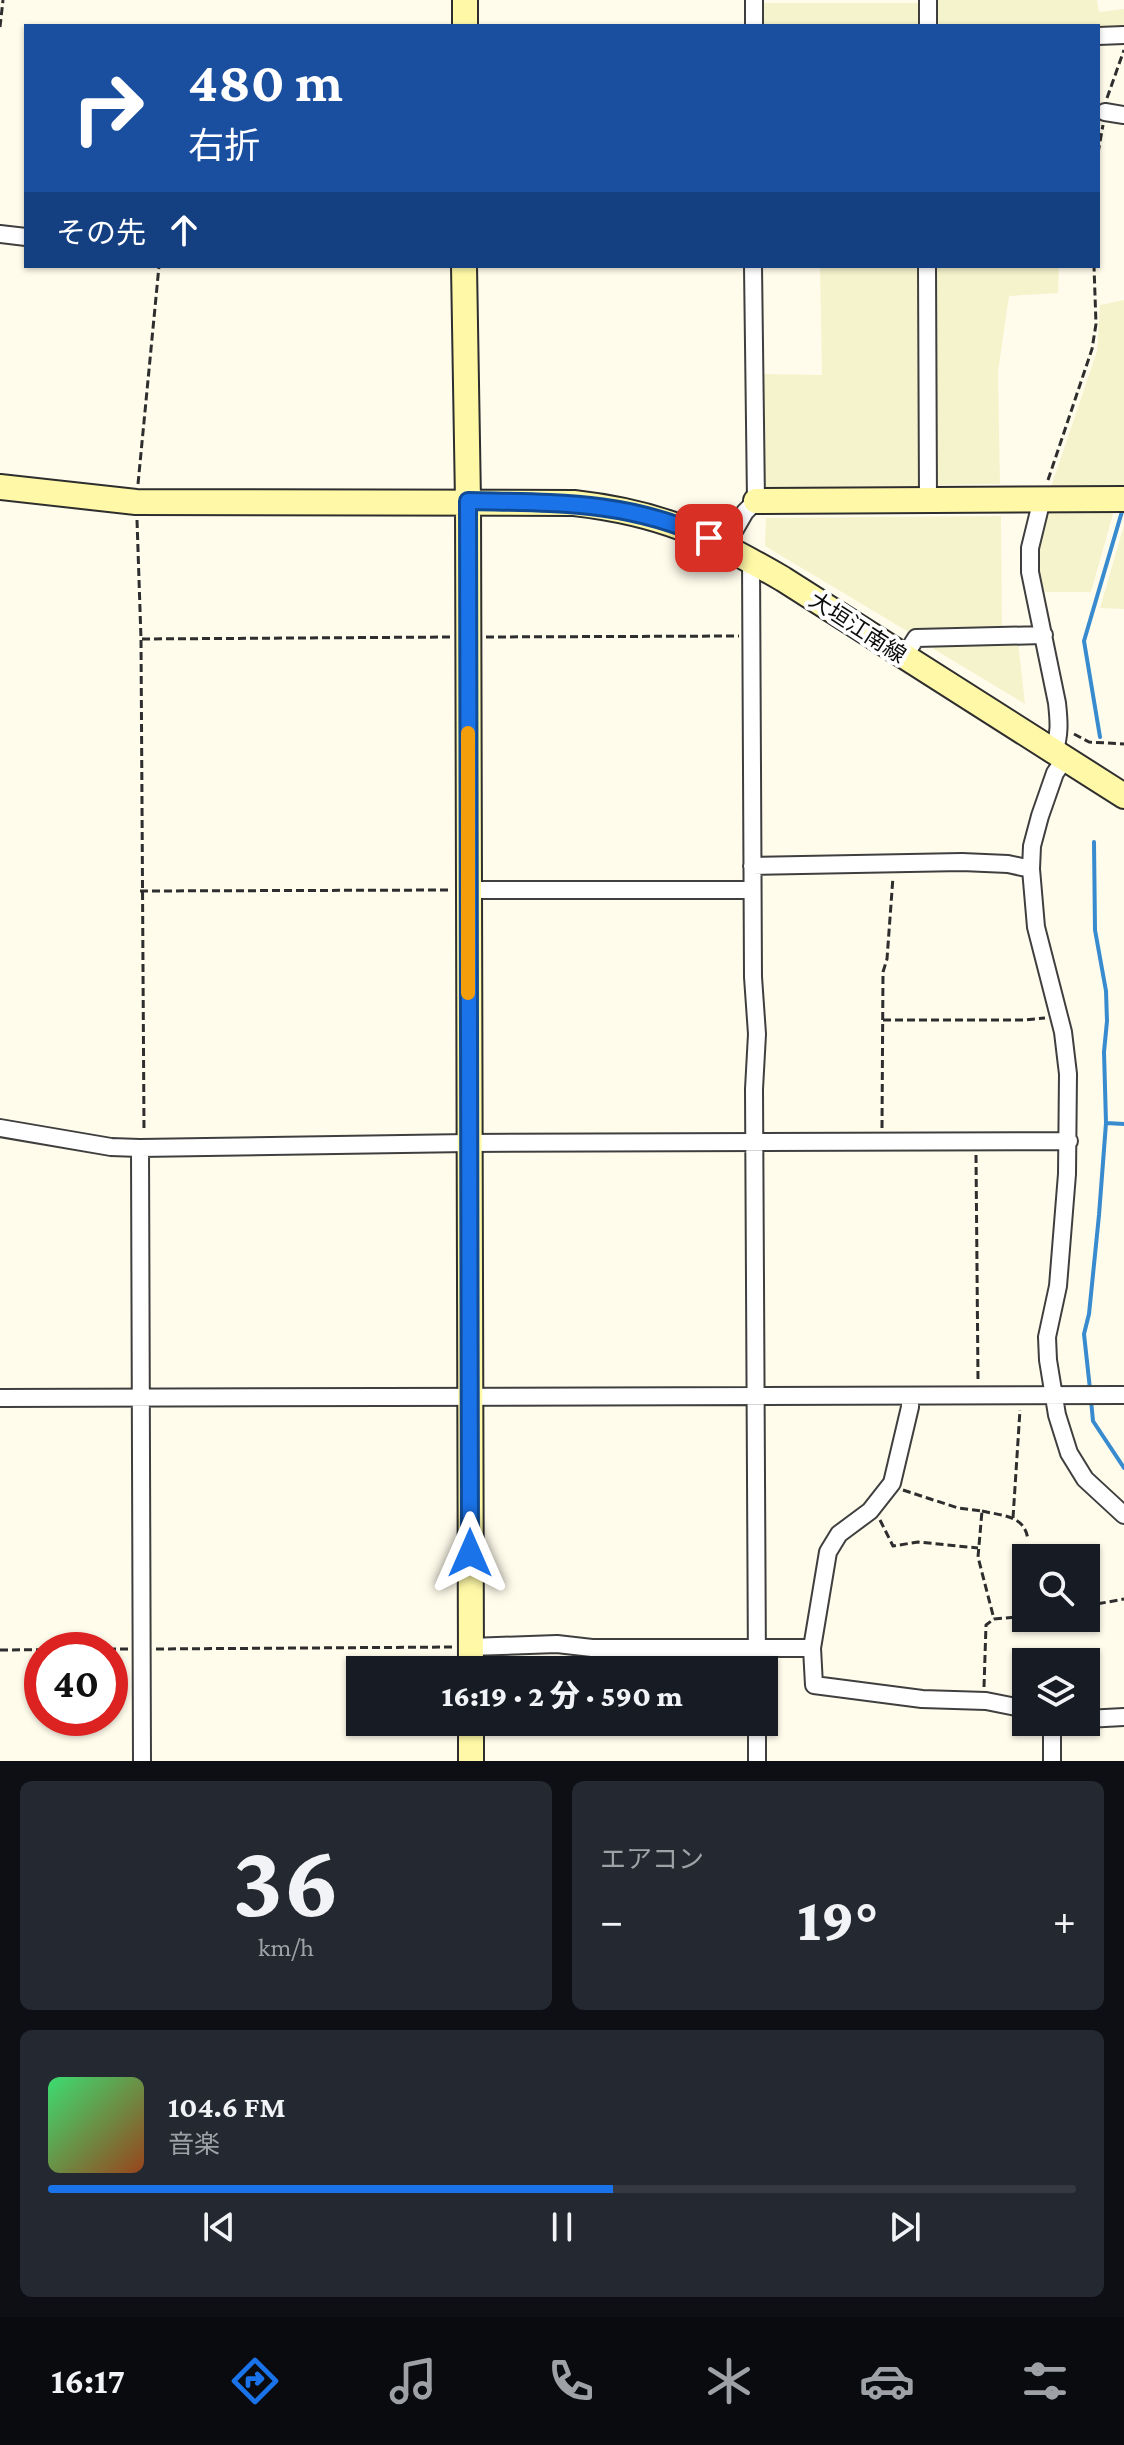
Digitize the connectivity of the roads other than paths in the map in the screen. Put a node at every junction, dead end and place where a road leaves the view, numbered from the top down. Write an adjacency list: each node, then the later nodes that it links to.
1 (465, 0): 4 (street)
2 (754, 0): 5 (street)
3 (928, 0): 6 (street)
4 (465, 24)
5 (754, 24)
6 (928, 24)
7 (1124, 35): 8 (street)
8 (1100, 36)
9 (1105, 112): 10 (street)
10 (1124, 115)
11 (0, 234): 12 (street)
12 (24, 237)
13 (464, 268): 20 (street)
14 (753, 268): 21 (street)
15 (927, 268): 19 (street)
16 (0, 487): 20 (street, 大垣江南線)
17 (1042, 499): 18 (street); 19 (street); 24 (street)
18 (1124, 499)
19 (928, 500): 21 (street)
20 (468, 501): 22 (street, 大垣江南線); 30 (street)
21 (756, 501): 22 (street)
22 (726, 545): 23 (street, 大垣江南線)
23 (751, 560): 25 (street, 大垣江南線); 28 (street)
24 (1044, 635): 25 (street); 26 (street)
25 (904, 657): 26 (street, 大垣江南線)
26 (1059, 755): 27 (street, 大垣江南線); 29 (street)
27 (1124, 796)
28 (752, 866): 29 (street); 31 (street)
29 (1031, 869): 33 (street)
30 (467, 890): 31 (street); 35 (street)
31 (752, 890): 34 (street)
32 (0, 1128): 36 (street)
33 (1069, 1141): 34 (street); 38 (street)
34 (755, 1142): 35 (street); 37 (street)
35 (468, 1143): 36 (street); 42 (street)
36 (142, 1148): 41 (street)
37 (757, 1395): 40 (street); 42 (street); 45 (street)
38 (1054, 1395): 39 (street); 40 (street); 44 (street)
39 (1124, 1395)
40 (910, 1396): 46 (street)
41 (140, 1397): 42 (street); 43 (street); 56 (street)
42 (470, 1397): 47 (street)
43 (0, 1398)
44 (1124, 1515)
45 (757, 1648): 46 (street); 48 (street); 49 (street)
46 (812, 1648): 50 (street)
47 (470, 1656)
48 (487, 1656)
49 (757, 1656)
50 (1012, 1706)
51 (1124, 1717): 52 (street)
52 (1100, 1718)
53 (471, 1736): 57 (street)
54 (757, 1736): 58 (street)
55 (1052, 1736): 59 (street)
56 (142, 1761)
57 (471, 1761)
58 (757, 1761)
59 (1052, 1761)

